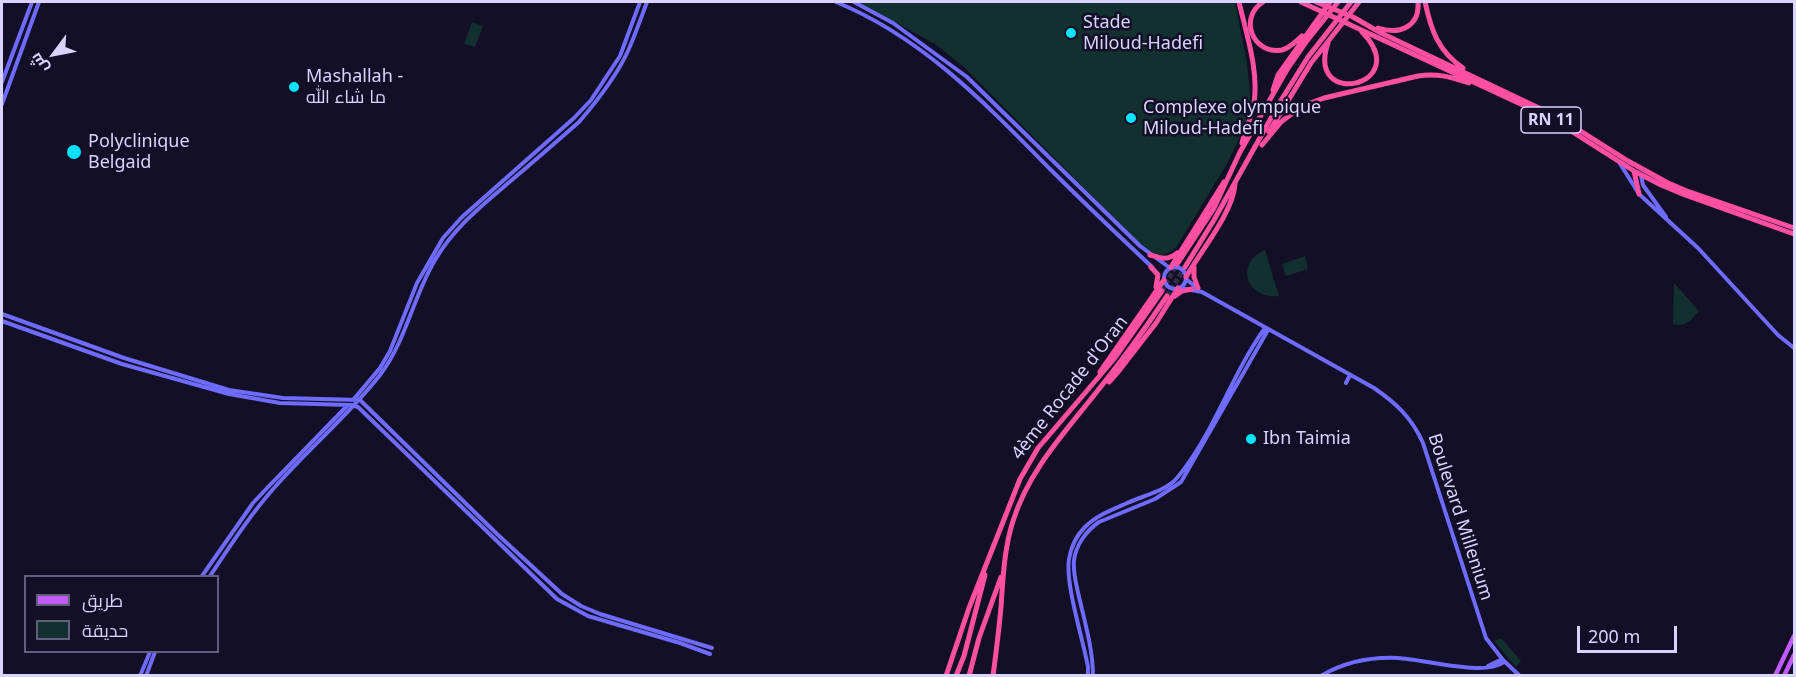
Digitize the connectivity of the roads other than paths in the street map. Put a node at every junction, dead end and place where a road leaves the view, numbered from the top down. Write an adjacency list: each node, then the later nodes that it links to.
1 (32, 2): 27 (main road)
2 (39, 2): 30 (main road)
3 (640, 2): 61 (main road)
4 (648, 2): 62 (main road)
5 (836, 2): 25 (main road)
6 (854, 2): 23 (main road)
7 (1239, 2): 32 (highway)
8 (1263, 2): 21 (highway)
9 (1293, 2): 16 (highway)
10 (1316, 2): 18 (highway, RN 11)
11 (1328, 2): 18 (highway); 19 (highway)
12 (1338, 2): 19 (highway)
13 (1359, 2): 17 (highway)
14 (1418, 2): 20 (highway)
15 (1425, 2): 26 (highway)
16 (1304, 3): 22 (highway, RN 11)
17 (1350, 6): 24 (highway); 33 (highway)
18 (1353, 17): 20 (highway, RN 11)
19 (1318, 22): 21 (highway); 28 (highway)
20 (1365, 24): 26 (highway, RN 11)
21 (1310, 28): 28 (highway)
22 (1359, 29): 24 (highway); 29 (highway, RN 11)
23 (917, 39): 25 (main road); 44 (main road)
24 (1329, 40): 31 (highway)
25 (915, 45): 47 (main road)
26 (1476, 78): 41 (highway, RN 11)
27 (2, 82)
28 (1272, 94): 32 (highway)
29 (1499, 94): 31 (highway); 34 (highway, RN 11)
30 (2, 104)
31 (1262, 145): 33 (highway)
32 (1240, 152): 36 (highway)
33 (1248, 159): 38 (highway)
34 (1619, 162): 35 (highway, RN 11); 39 (main road)
35 (1634, 171): 37 (highway, RN 11); 39 (highway)
36 (1230, 173): 43 (highway); 46 (highway)
37 (1641, 175): 40 (main road); 42 (highway, RN 11)
38 (1236, 182): 45 (highway); 48 (highway)
39 (1639, 194): 40 (main road)
40 (1666, 218): 58 (main road)
41 (1794, 228)
42 (1794, 234)
43 (1181, 250): 44 (highway); 46 (highway)
44 (1150, 255): 46 (main road)
45 (1195, 261): 49 (highway); 52 (highway)
46 (1173, 266): 49 (main road); 50 (main road)
47 (1151, 267): 50 (main road); 53 (highway)
48 (1185, 267)
49 (1186, 278): 51 (main road); 52 (main road, Boulevard Millenium)
50 (1164, 279): 51 (main road); 53 (highway, 4ème Rocade d'Oran)
51 (1179, 288): 52 (main road); 54 (highway, 4ème Rocade d'Oran)
52 (1197, 290): 54 (highway); 57 (main road, Boulevard Millenium)
53 (1158, 291): 65 (highway, 4ème Rocade d'Oran)
54 (1169, 299): 66 (highway, 4ème Rocade d'Oran)
55 (2, 314): 61 (main road)
56 (2, 321): 63 (main road)
57 (1266, 329): 59 (main road, Boulevard Millenium); 85 (main road); 86 (main road)
58 (1794, 348)
59 (1350, 375): 60 (main road); 71 (main road, Boulevard Millenium)
60 (1346, 383)
61 (355, 399): 62 (main road); 63 (main road)
62 (360, 400): 64 (main road); 70 (main road)
63 (349, 405): 64 (main road); 67 (main road)
64 (355, 406): 68 (main road); 74 (main road)
65 (990, 555): 81 (highway, 4ème Rocade d'Oran); 82 (highway)
66 (1004, 572): 83 (highway); 84 (highway, 4ème Rocade d'Oran)
67 (203, 575)
68 (211, 575)
69 (1794, 636): 89 (main road)
70 (712, 648)
71 (1494, 649): 76 (main road, Boulevard Millenium); 77 (main road)
72 (149, 653): 79 (main road)
73 (154, 653): 80 (main road)
74 (710, 654)
75 (1794, 655): 90 (main road)
76 (1504, 661): 77 (main road); 78 (main road, Boulevard Millenium)
77 (1493, 665): 78 (main road); 87 (main road)
78 (1509, 667): 88 (main road, Boulevard Millenium)
79 (140, 675)
80 (146, 675)
81 (946, 675)
82 (956, 675)
83 (969, 675)
84 (993, 675)
85 (1088, 675)
86 (1093, 675)
87 (1321, 675)
88 (1520, 675)
89 (1775, 675)
90 (1784, 675)

